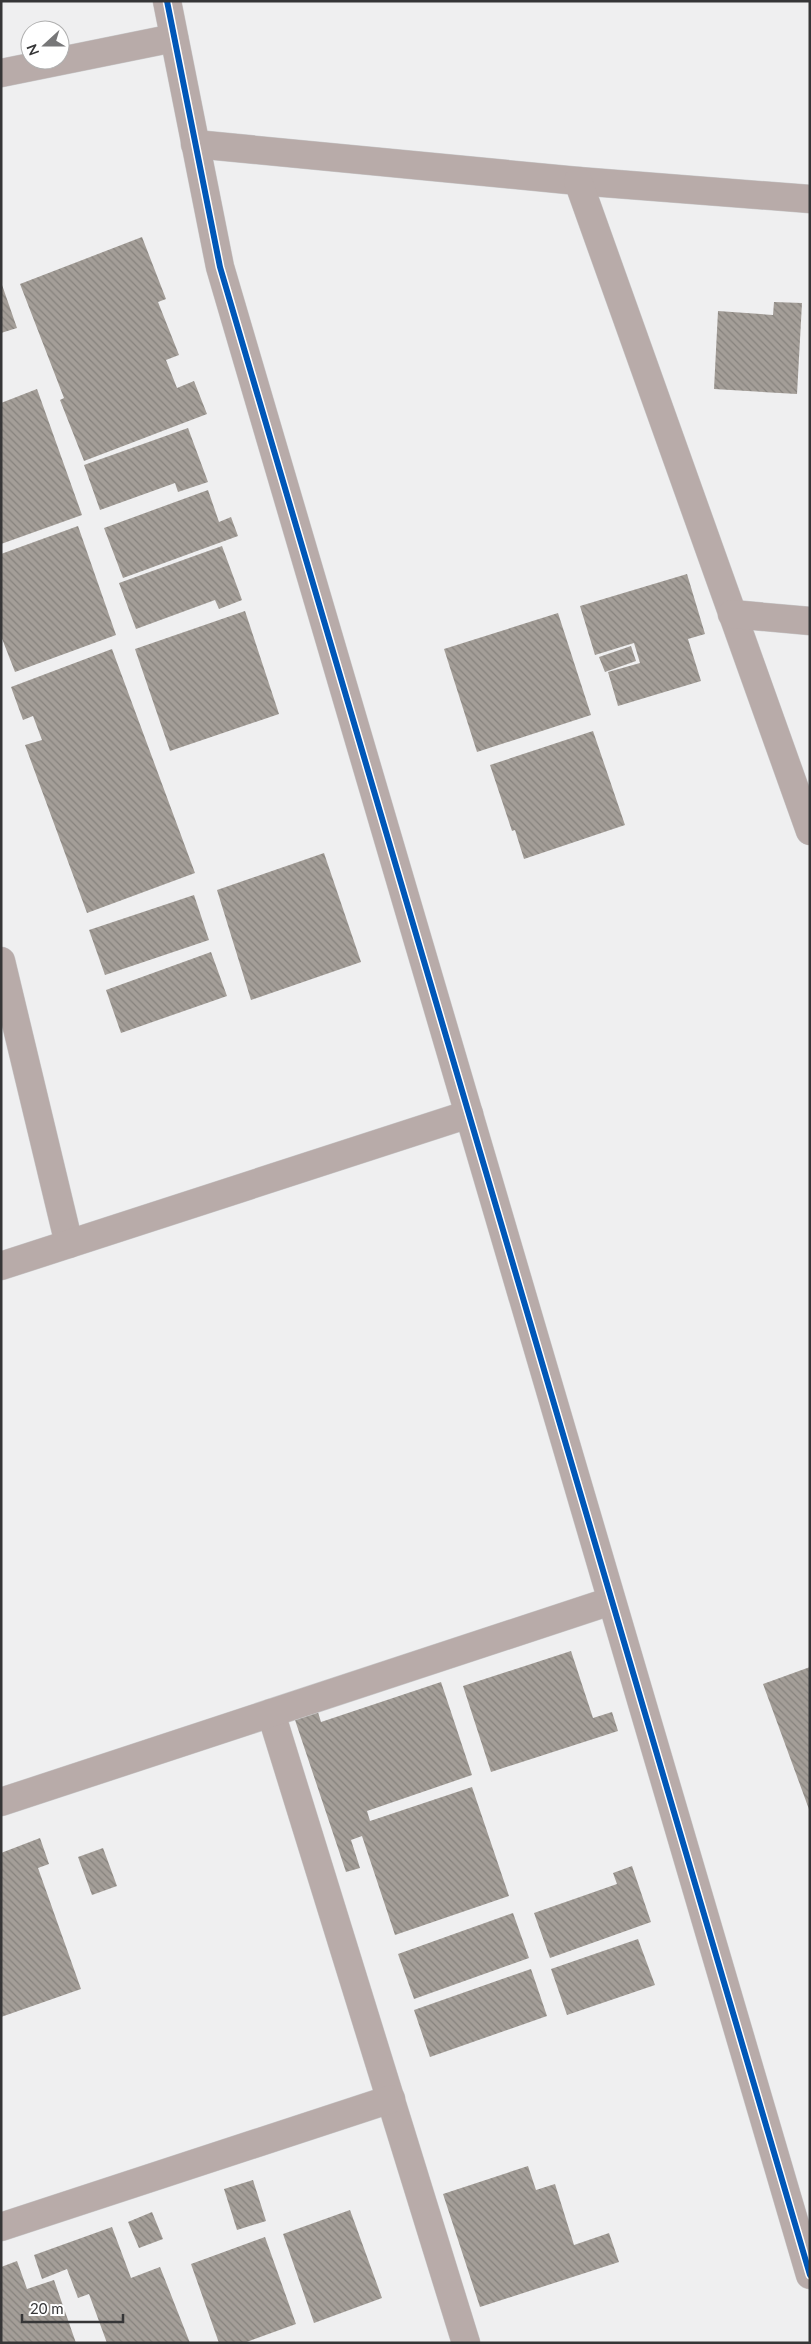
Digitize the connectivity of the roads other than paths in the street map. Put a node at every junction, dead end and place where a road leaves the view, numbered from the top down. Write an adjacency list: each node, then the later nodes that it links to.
1 (167, 1): 2 (street)
2 (174, 38): 3 (street); 4 (street)
3 (1, 73)
4 (195, 144): 5 (street); 11 (street)
5 (578, 181): 6 (street); 7 (street)
6 (810, 199)
7 (732, 614): 8 (street); 9 (street)
8 (810, 621)
9 (810, 831)
10 (1, 961): 12 (street)
11 (469, 1114): 12 (street); 14 (street)
12 (69, 1244): 13 (street)
13 (1, 1266)
14 (611, 1601): 15 (street); 19 (street)
15 (271, 1713): 16 (street); 17 (street)
16 (1, 1802)
17 (390, 2099): 18 (street); 20 (street)
18 (1, 2227)
19 (810, 2276)
20 (466, 2343)

